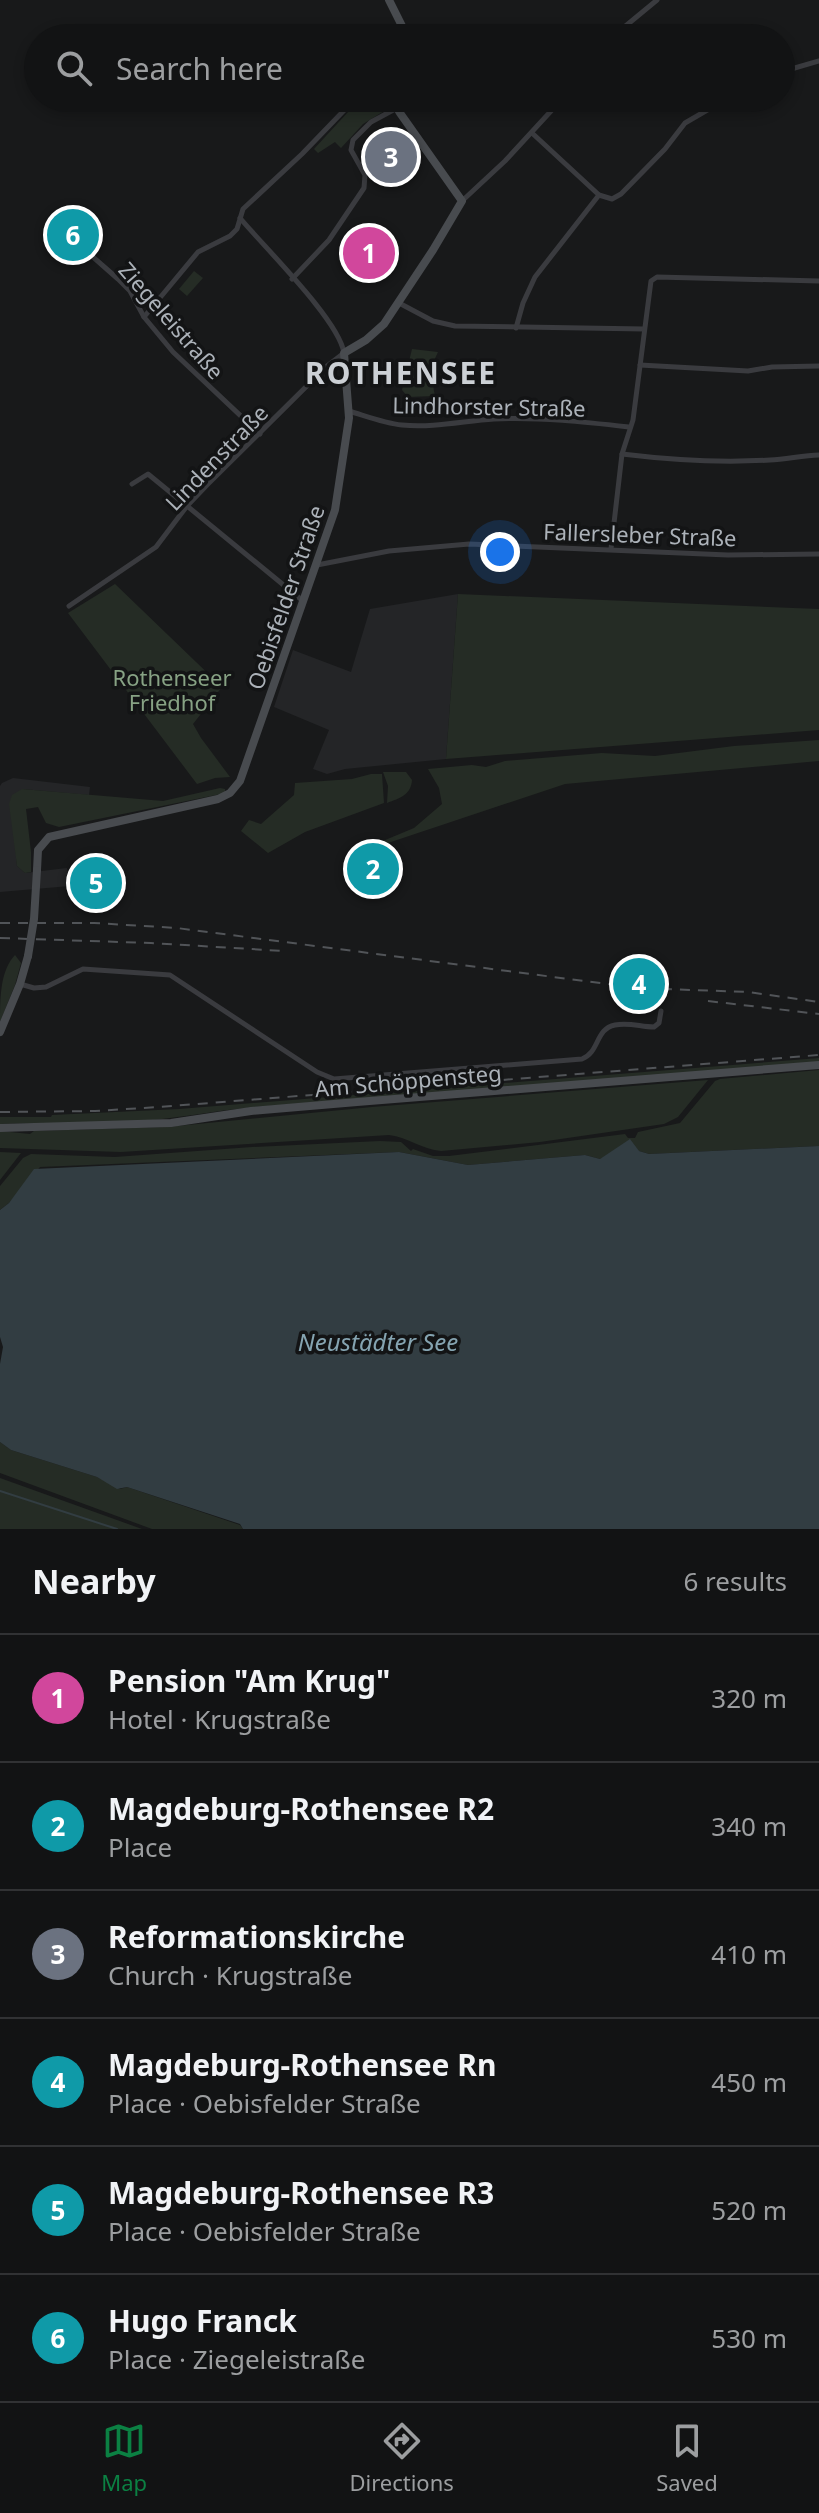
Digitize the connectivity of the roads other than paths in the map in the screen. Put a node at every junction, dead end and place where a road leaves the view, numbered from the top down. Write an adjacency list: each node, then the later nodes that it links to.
1 (389, 0): 3 (street)
2 (657, 0): 4 (street)
3 (401, 24)
4 (628, 24)
5 (819, 61): 6 (street)
6 (795, 68)
7 (342, 112): 15 (street)
8 (385, 112): 17 (street)
9 (404, 112): 14 (street)
10 (551, 112): 12 (street)
11 (704, 112): 13 (street)
12 (532, 133): 13 (street); 14 (street)
13 (599, 195): 21 (street)
14 (462, 201): 19 (street)
15 (240, 218): 17 (street); 20 (street)
16 (60, 228): 20 (street, Ziegeleistraße)
17 (292, 279): 23 (street)
18 (819, 281): 22 (street)
19 (398, 302): 21 (street); 23 (street)
20 (144, 317): 28 (street, Ziegeleistraße)
21 (516, 328): 22 (street)
22 (644, 329): 24 (street)
23 (344, 353): 26 (street, Oebisfelder Straße); 28 (street, Lindenstraße)
24 (640, 365): 25 (street); 27 (street)
25 (819, 366)
26 (349, 411): 27 (street, Lindhorster Straße); 35 (street, Oebisfelder Straße)
27 (629, 427): 29 (street)
28 (260, 434): 32 (street, Lindenstraße)
29 (622, 454): 30 (street); 33 (street)
30 (819, 455)
31 (132, 484): 32 (street)
32 (187, 506): 36 (street); 37 (street, Lindenstraße)
33 (611, 549): 34 (street, Fallersleber Straße); 35 (street, Fallersleber Straße)
34 (819, 554)
35 (317, 565): 36 (street, Oebisfelder Straße)
36 (303, 601): 38 (street, Oebisfelder Straße, bridge)
37 (69, 606)
38 (20, 984): 39 (street); 40 (street, Oebisfelder Straße)
39 (661, 1011)
40 (0, 1032)
41 (819, 1065): 42 (street, Am Schöppensteg)
42 (0, 1128)

